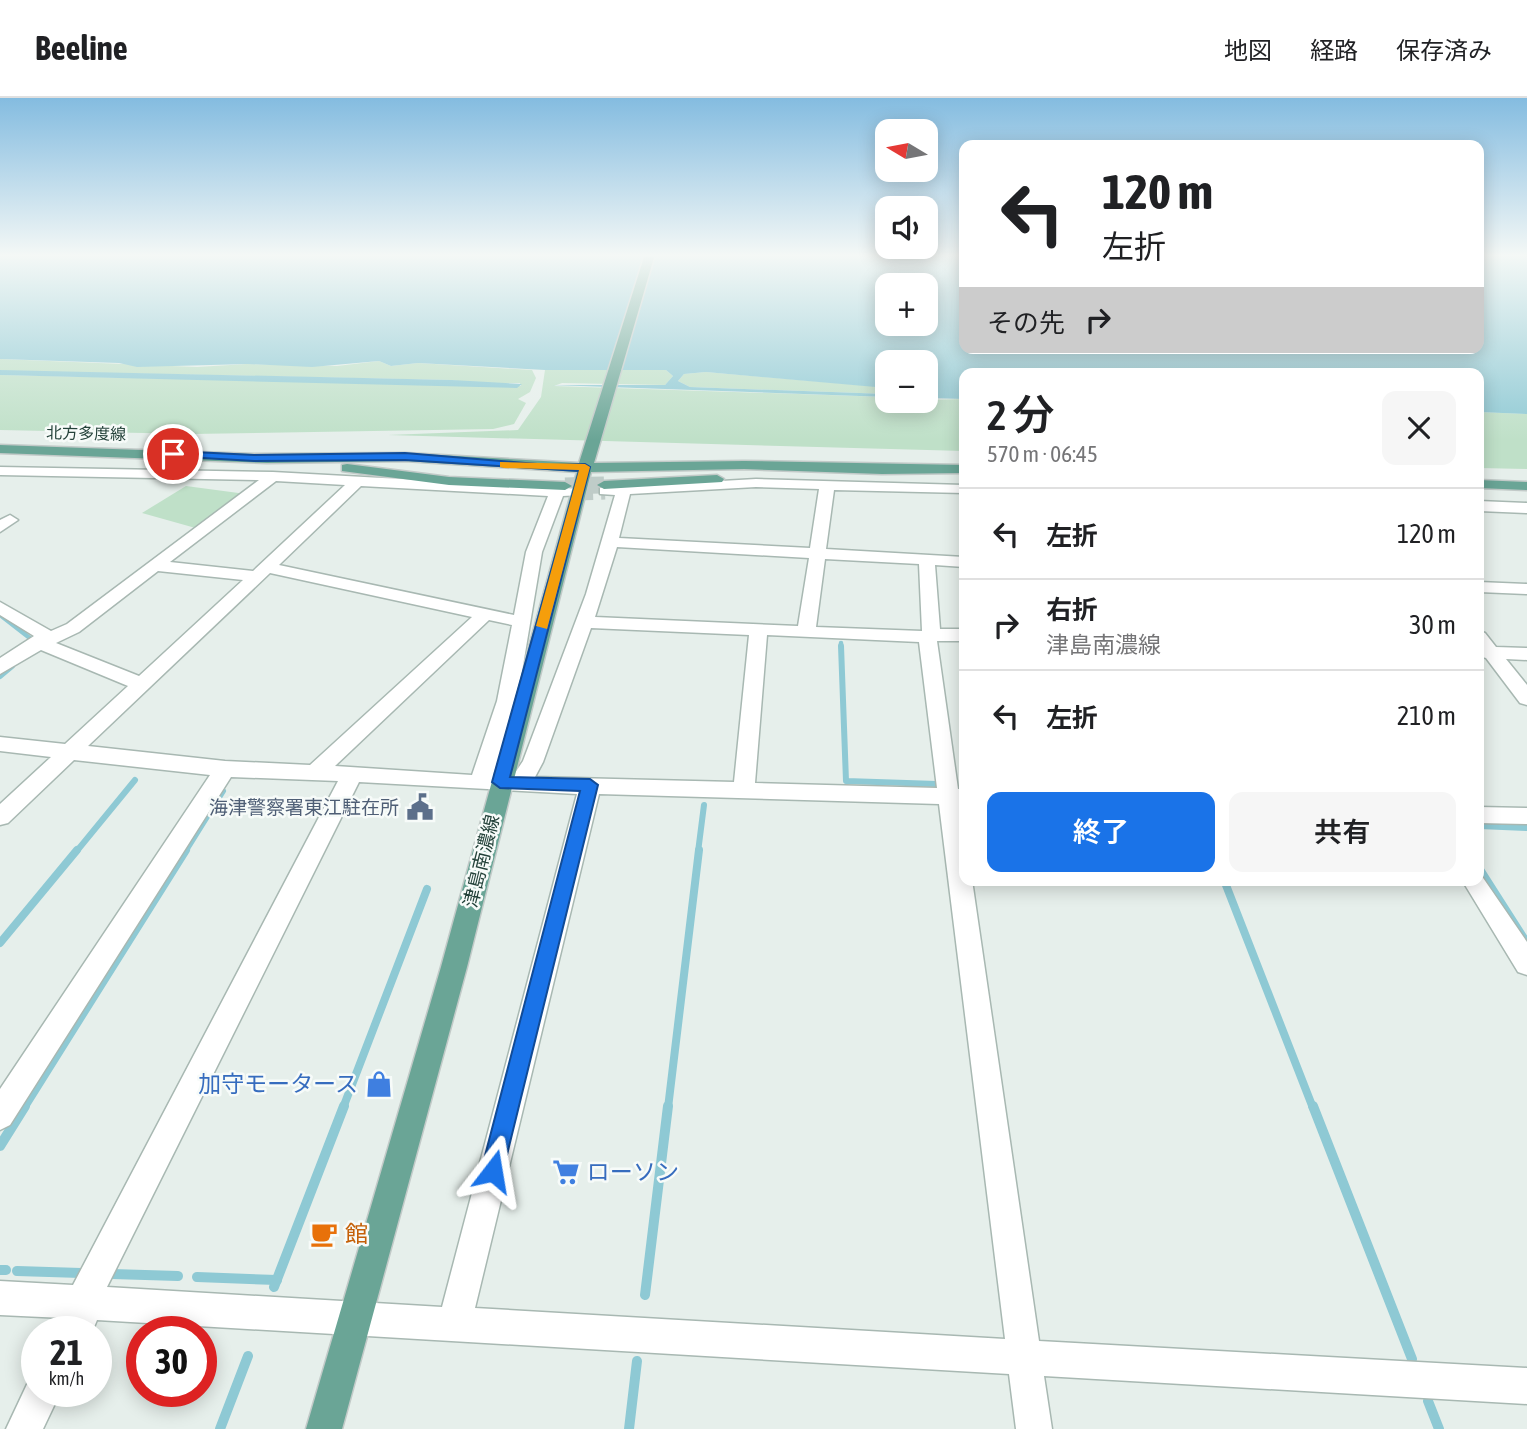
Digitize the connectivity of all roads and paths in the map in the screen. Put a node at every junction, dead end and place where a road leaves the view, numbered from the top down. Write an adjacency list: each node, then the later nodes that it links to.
1 (631, 316): 4 (main road, 津島南濃線)
2 (0, 449): 3 (main road, 北方多度線)
3 (254, 458): 4 (main road); 15 (main road)
4 (585, 467): 6 (main road); 47 (main road, 津島南濃線)
5 (959, 469): 6 (main road)
6 (896, 470): 13 (main road)
7 (0, 471): 8 (street)
8 (274, 476): 9 (street); 23 (street)
9 (358, 481): 15 (street); 24 (street)
10 (1484, 484): 12 (main road)
11 (827, 486): 14 (street); 16 (street); 20 (street)
12 (1527, 486)
13 (605, 488): 16 (street)
14 (959, 489)
15 (566, 490): 29 (street)
16 (623, 491): 19 (street)
17 (1484, 506): 18 (street)
18 (1527, 508)
19 (612, 542): 20 (street); 30 (street)
20 (818, 554): 21 (street); 32 (street)
21 (927, 560): 22 (street); 34 (street)
22 (959, 562)
23 (155, 566): 24 (street); 35 (street)
24 (262, 571): 28 (street); 40 (street)
25 (1484, 587): 26 (street)
26 (1527, 589)
27 (0, 607): 35 (street)
28 (485, 614): 29 (street); 45 (street)
29 (522, 622): 47 (street)
30 (587, 622): 31 (street); 47 (street)
31 (758, 631): 32 (street); 49 (street)
32 (806, 633): 34 (street)
33 (959, 635): 34 (street)
34 (929, 636): 50 (street)
35 (40, 643): 39 (street); 40 (street)
36 (1484, 647): 38 (street)
37 (1484, 648): 41 (street)
38 (1527, 654)
39 (0, 668)
40 (142, 684): 43 (street)
41 (1527, 698)
42 (0, 744): 43 (street)
43 (70, 751): 44 (street); 53 (street)
44 (226, 769): 45 (street); 57 (street)
45 (314, 772): 46 (street)
46 (352, 774): 47 (street); 59 (street)
47 (500, 783): 48 (street); 60 (main road, 津島南濃線)
48 (590, 785): 49 (street); 61 (street)
49 (744, 789): 50 (street)
50 (957, 796)
51 (1484, 815): 52 (street)
52 (1527, 816)
53 (0, 817)
54 (968, 886): 62 (street)
55 (1478, 886): 56 (street)
56 (1527, 964)
57 (0, 1115)
58 (0, 1298): 59 (street)
59 (82, 1311): 60 (street)
60 (355, 1320): 61 (street); 66 (main road, 津島南濃線)
61 (454, 1326): 62 (street)
62 (1025, 1358): 63 (street); 67 (street)
63 (1527, 1386)
64 (35, 1407): 65 (street)
65 (24, 1429)
66 (324, 1429)
67 (1034, 1429)

